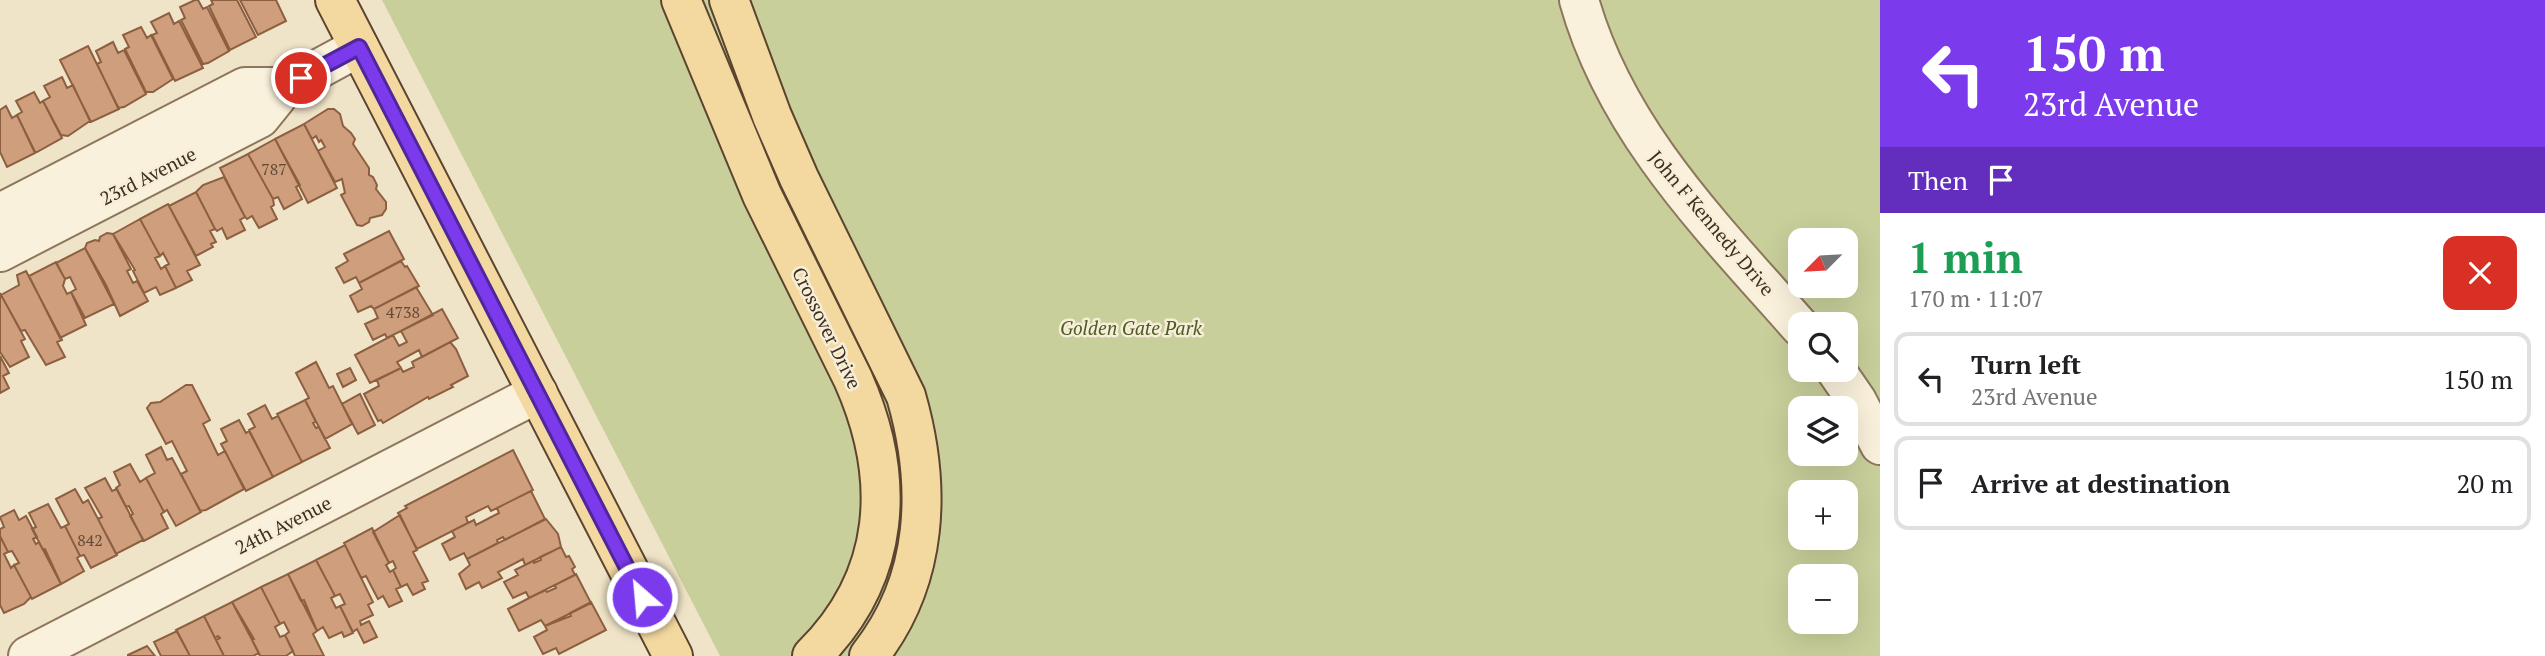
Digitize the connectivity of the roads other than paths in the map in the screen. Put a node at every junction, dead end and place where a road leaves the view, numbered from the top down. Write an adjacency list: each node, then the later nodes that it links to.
1 (335, 0): 5 (main road)
2 (729, 0): 16 (main road)
3 (1579, 0): 9 (street, John F Kennedy Drive)
4 (687, 10): 15 (main road, Crossover Drive)
5 (359, 47): 6 (street, 23rd Avenue); 11 (main road)
6 (57, 203): 7 (street, 23rd Avenue); 8 (street, 23rd Avenue)
7 (0, 213)
8 (0, 252)
9 (1788, 313)
10 (1844, 382): 12 (street)
11 (538, 393): 13 (street, 24th Avenue); 14 (main road)
12 (1880, 445)
13 (28, 656)
14 (673, 656)
15 (812, 656)
16 (869, 656)

